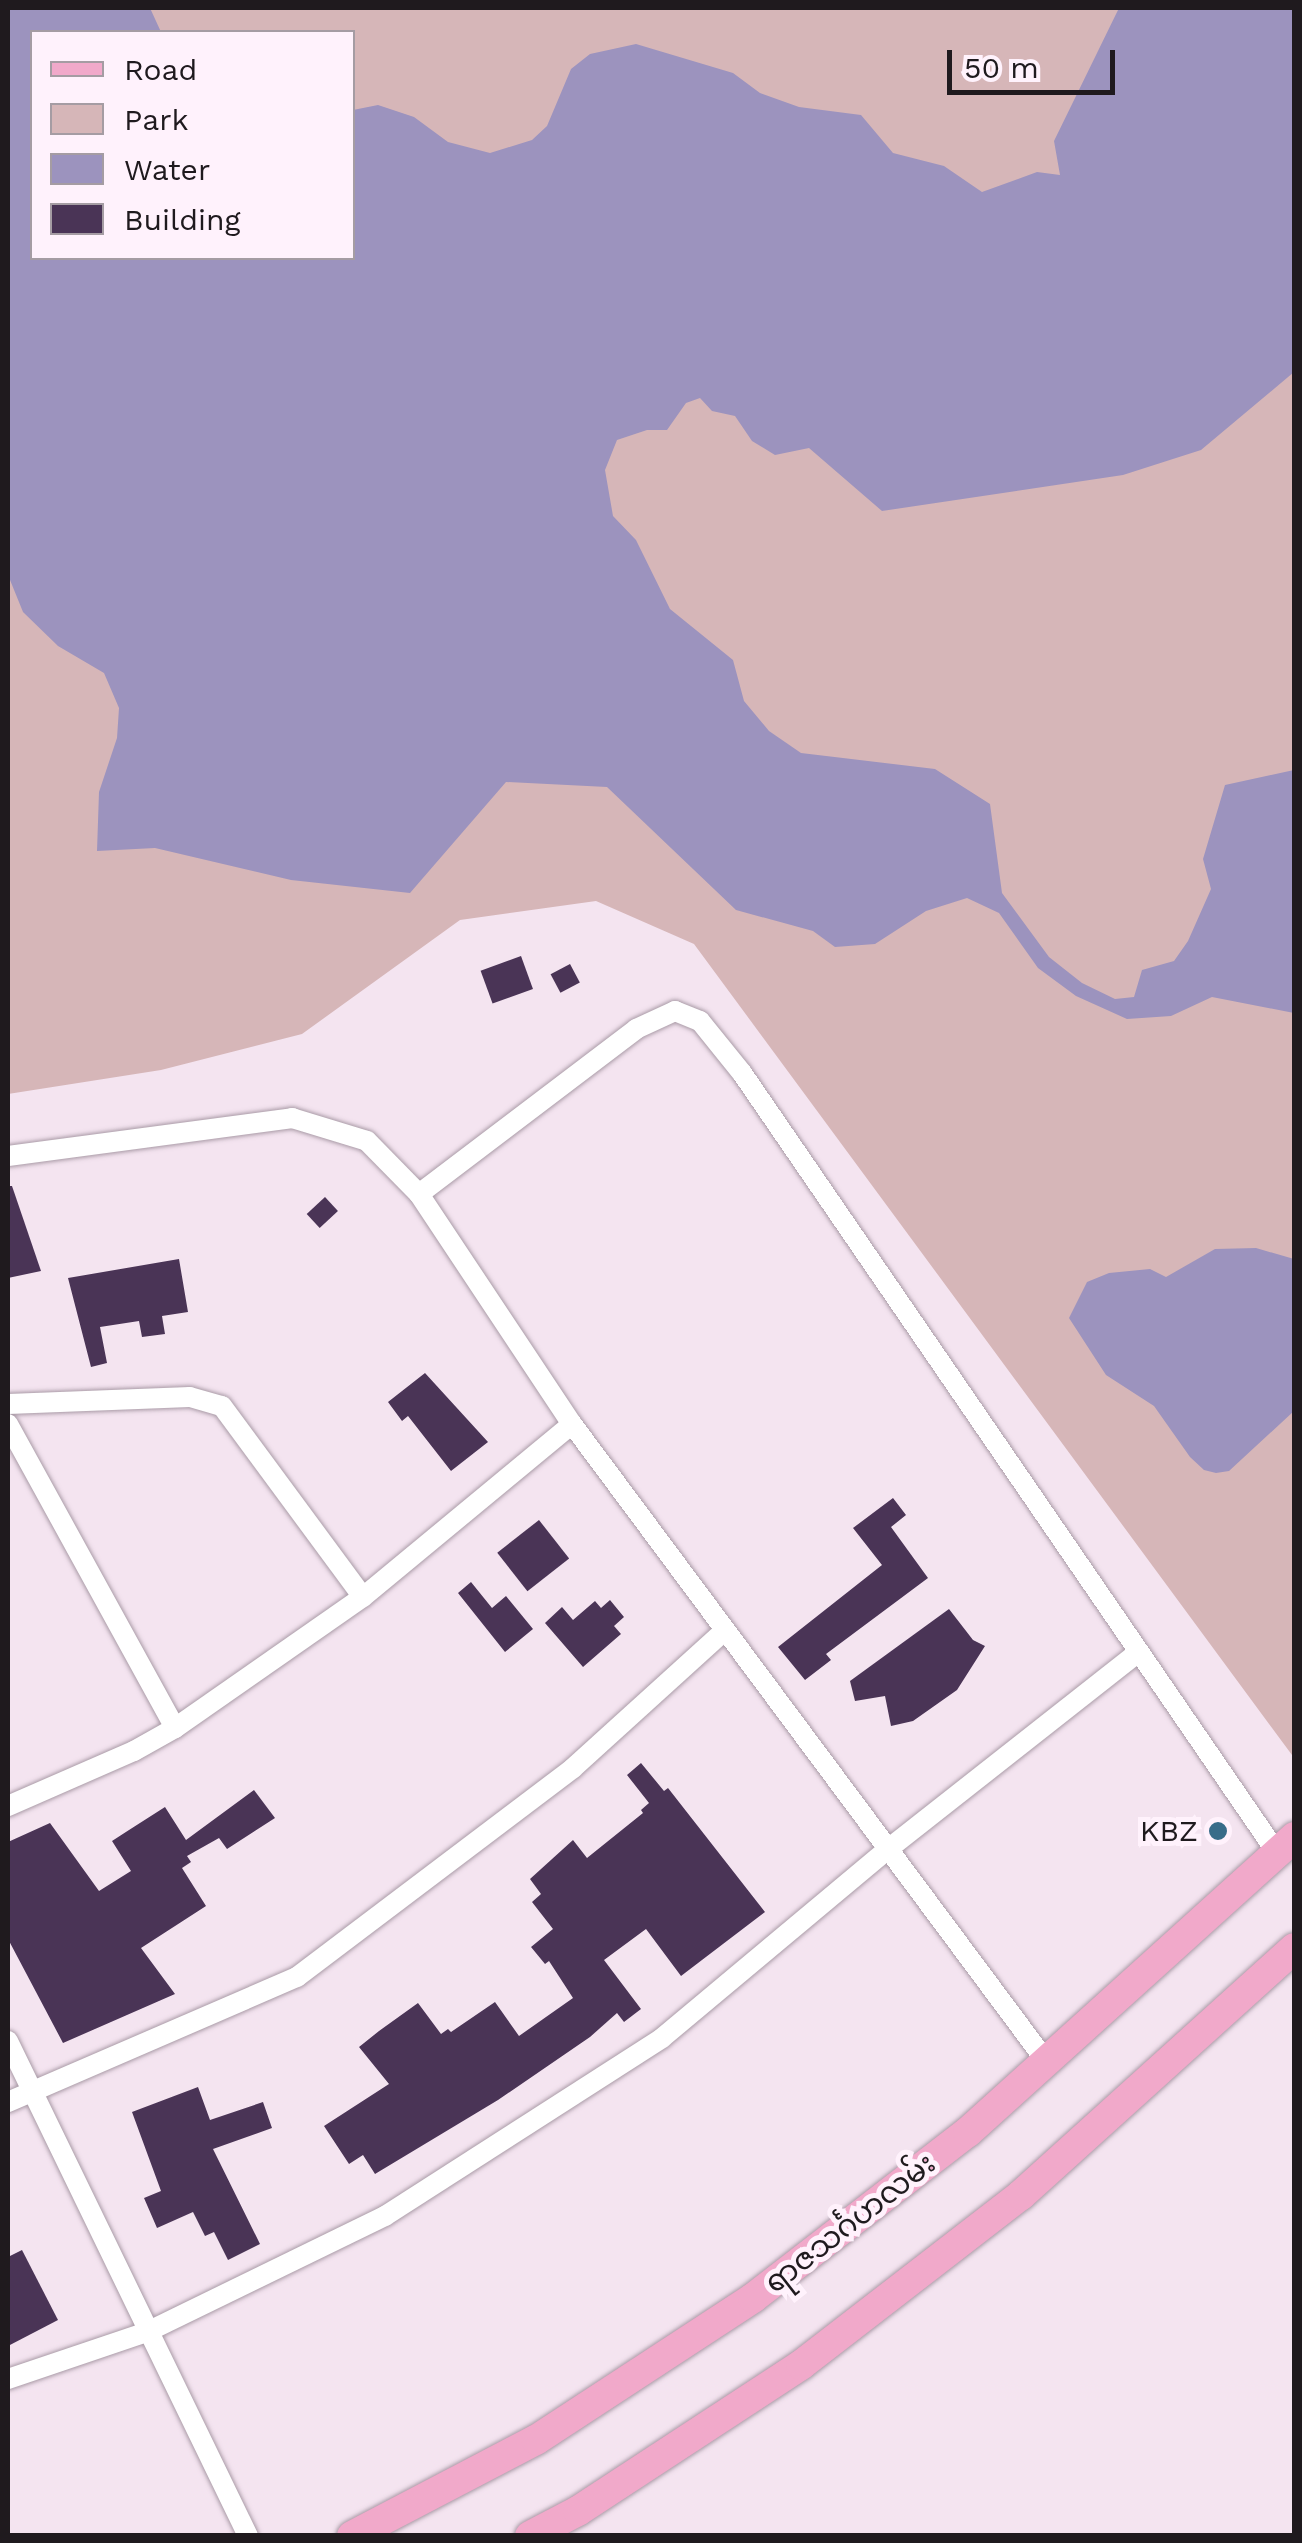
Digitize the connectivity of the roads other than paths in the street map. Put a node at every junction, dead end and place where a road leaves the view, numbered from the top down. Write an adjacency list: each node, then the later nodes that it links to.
1 (8, 1156): 2 (street)
2 (419, 1194): 5 (street); 8 (street)
3 (8, 1404): 6 (street)
4 (8, 1424): 9 (street)
5 (572, 1424): 6 (street); 7 (street)
6 (363, 1596): 9 (street)
7 (725, 1630): 12 (street); 16 (street)
8 (1139, 1652): 11 (street); 12 (street)
9 (175, 1728): 10 (street)
10 (8, 1806)
11 (1286, 1845): 15 (main road, ရာဇသင်္ဂဟလမ်း)
12 (887, 1850): 15 (street); 18 (street)
13 (1294, 1948): 22 (main road)
14 (8, 2042): 16 (street)
15 (1046, 2061): 21 (main road, ရာဇသင်္ဂဟလမ်း)
16 (36, 2094): 17 (street); 18 (street)
17 (8, 2102)
18 (146, 2332): 19 (street); 20 (street)
19 (8, 2379)
20 (248, 2536)
21 (352, 2536)
22 (530, 2536)

